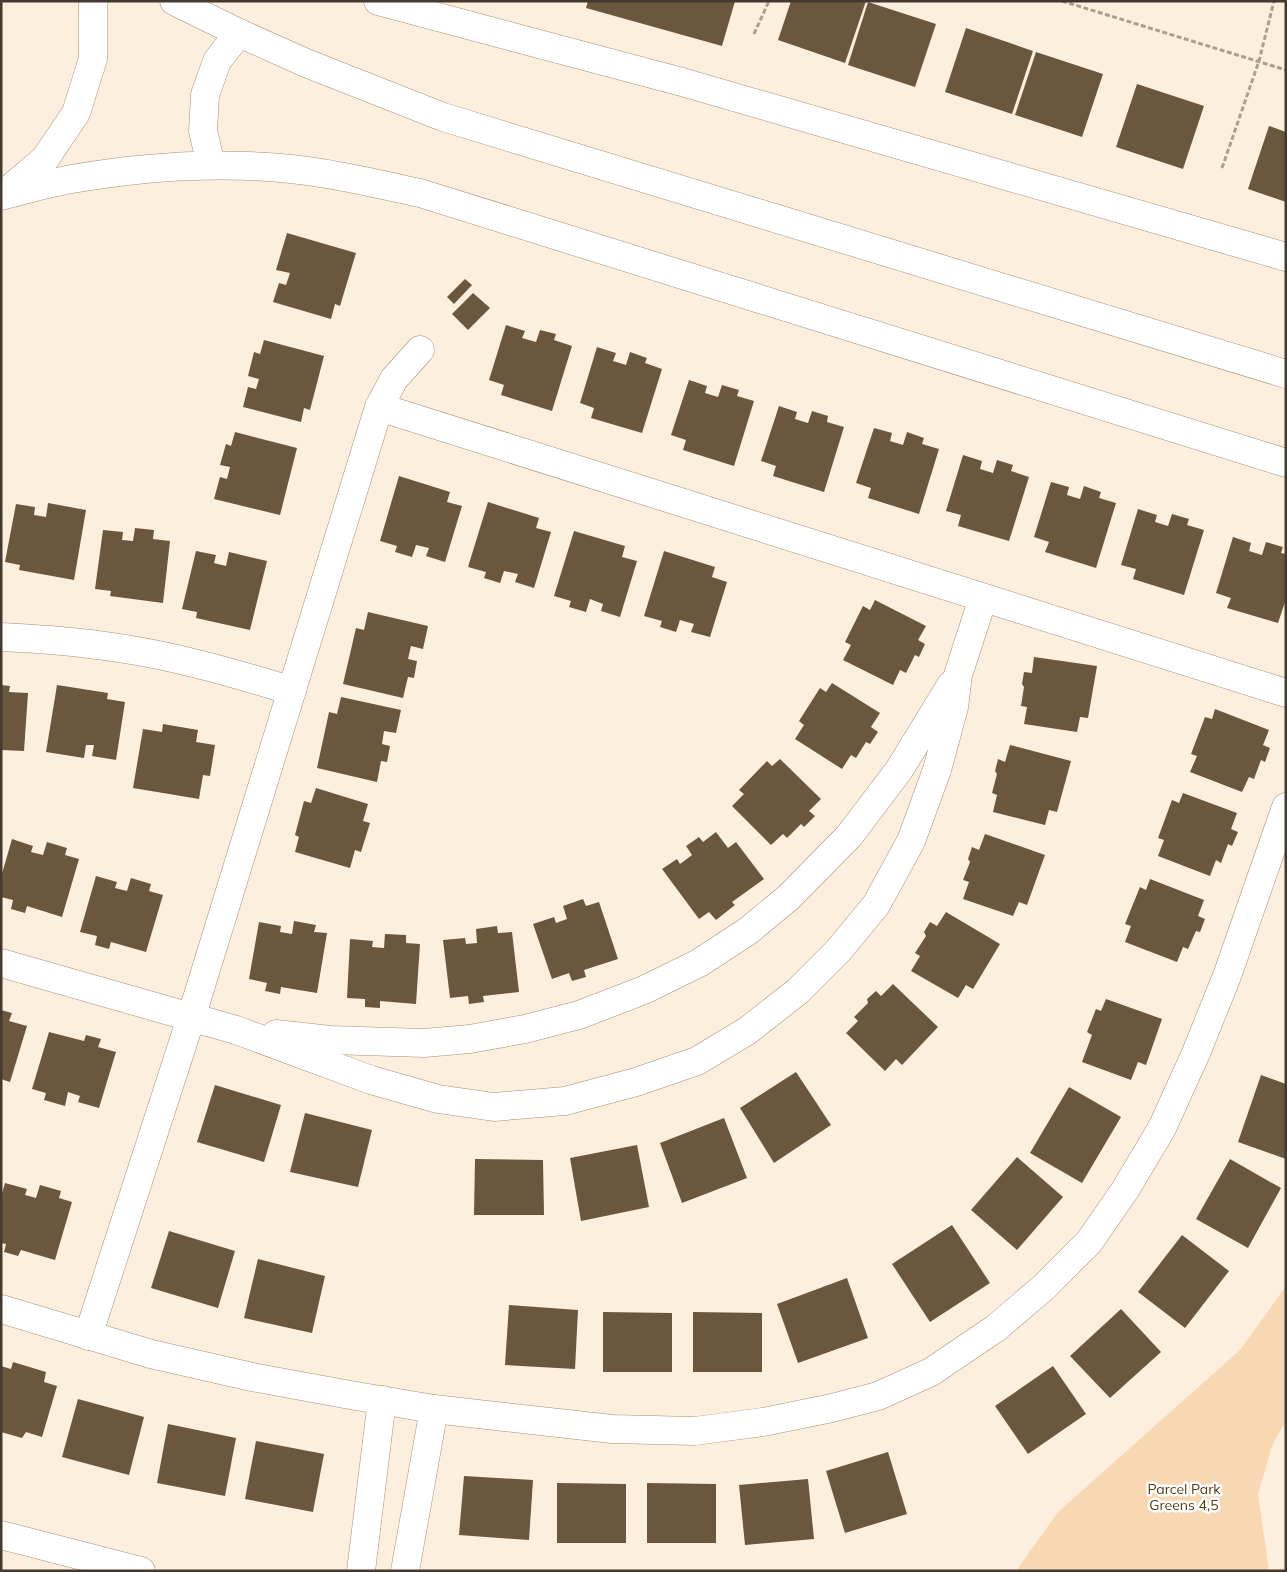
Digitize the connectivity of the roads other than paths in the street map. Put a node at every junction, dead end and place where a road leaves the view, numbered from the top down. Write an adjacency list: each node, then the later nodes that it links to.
1 (93, 1): 6 (street)
2 (174, 1): 4 (street)
3 (378, 1): 7 (street)
4 (239, 33): 5 (street); 9 (street)
5 (211, 165): 6 (street); 11 (street)
6 (1, 196)
7 (1286, 257)
8 (420, 350): 10 (street)
9 (1286, 374)
10 (379, 407): 12 (street); 15 (street)
11 (1286, 463)
12 (983, 598): 14 (street); 16 (street)
13 (1, 636): 15 (street)
14 (958, 675): 20 (street); 20 (street)
15 (292, 691): 19 (street)
16 (1286, 693)
17 (1286, 807): 24 (street)
18 (1, 963): 19 (street)
19 (191, 1018): 20 (street); 22 (street)
20 (236, 1030)
21 (1, 1309): 22 (street)
22 (88, 1336): 23 (street)
23 (382, 1400): 24 (street); 27 (street)
24 (434, 1409): 28 (street)
25 (1, 1535): 26 (street)
26 (141, 1571)
27 (361, 1571)
28 (405, 1571)

